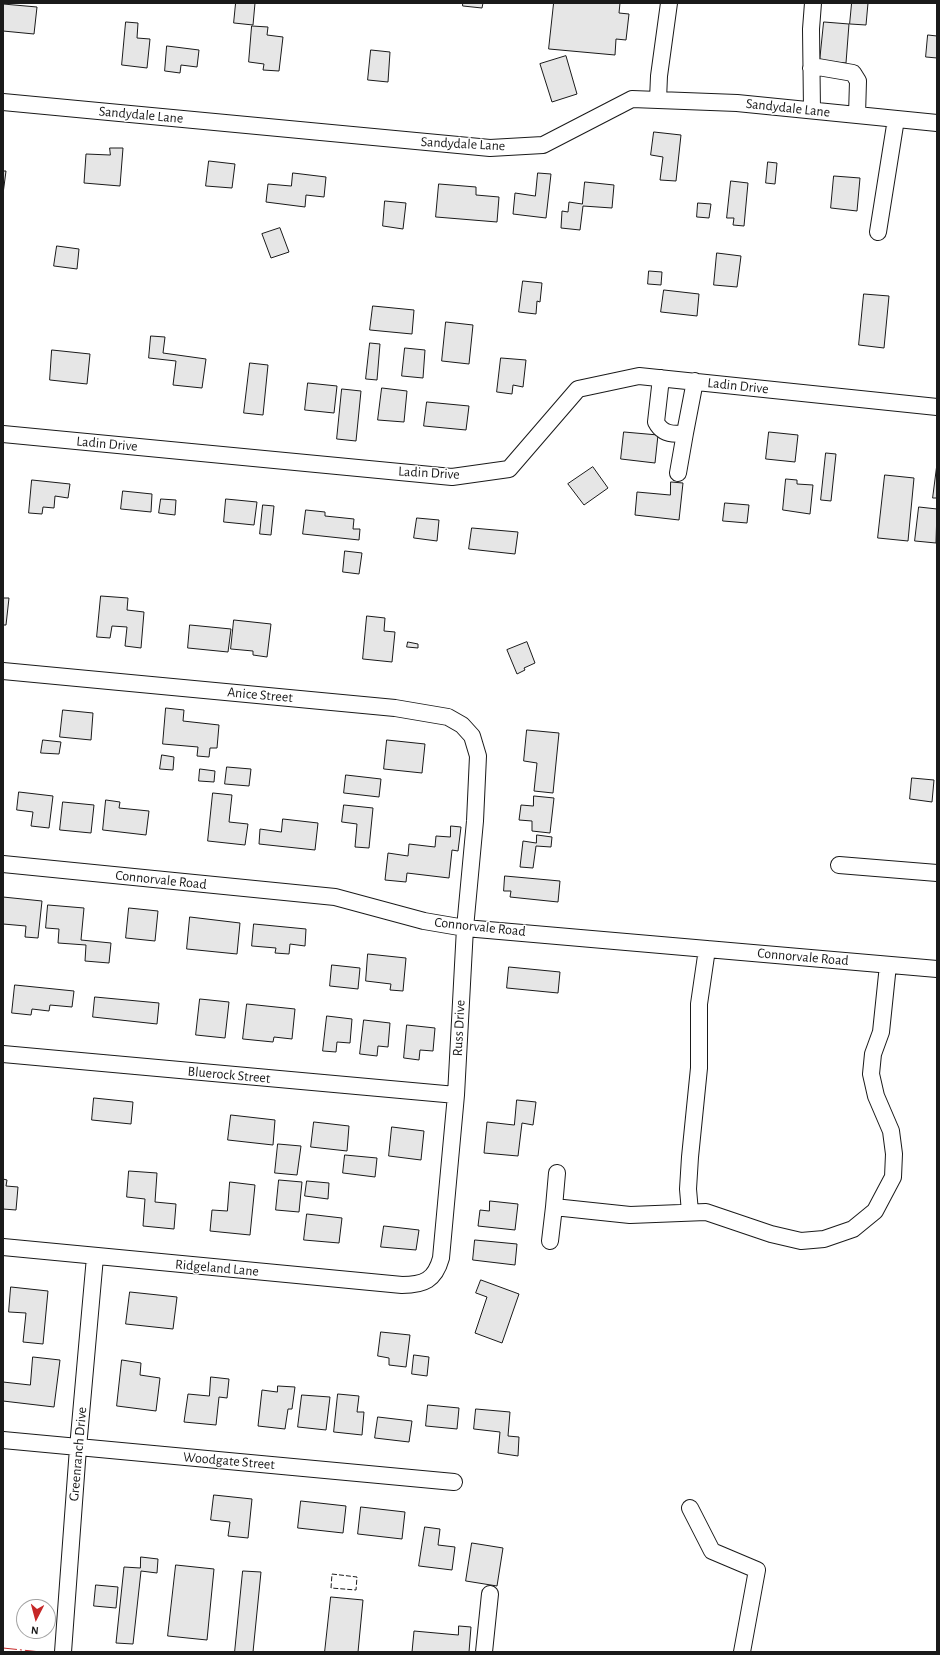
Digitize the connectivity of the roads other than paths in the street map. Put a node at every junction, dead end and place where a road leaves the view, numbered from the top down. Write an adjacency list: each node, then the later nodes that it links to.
1 (670, 3): 4 (street)
2 (813, 3): 3 (street)
3 (811, 68): 6 (street); 7 (street)
4 (658, 100): 5 (street, Sandydale Lane); 6 (street, Sandydale Lane)
5 (3, 102)
6 (812, 110): 7 (street, Sandydale Lane)
7 (857, 115): 8 (street, Sandydale Lane)
8 (896, 119): 9 (street, Sandydale Lane); 10 (street)
9 (937, 123)
10 (878, 232)
11 (661, 378): 12 (street, Ladin Drive); 14 (street); 15 (street, Ladin Drive)
12 (695, 382): 13 (street, Ladin Drive); 14 (street)
13 (937, 407)
14 (685, 433): 16 (street)
15 (3, 434)
16 (678, 473)
17 (3, 671): 18 (street, Anice Street)
18 (477, 773): 22 (street, Russ Drive)
19 (3, 864): 22 (street, Connorvale Road)
20 (839, 865): 21 (street)
21 (937, 873)
22 (465, 928): 23 (street, Connorvale Road); 27 (street, Russ Drive)
23 (706, 949): 24 (street, Connorvale Road); 30 (street)
24 (888, 965): 25 (street, Connorvale Road); 30 (street)
25 (937, 969)
26 (3, 1054): 27 (street, Bluerock Street)
27 (456, 1095): 34 (street, Russ Drive)
28 (557, 1173): 29 (street)
29 (554, 1207): 30 (street); 31 (street)
30 (690, 1212)
31 (550, 1241)
32 (3, 1247): 33 (street, Ridgeland Lane)
33 (95, 1257): 34 (street, Ridgeland Lane); 36 (street, Greenranch Drive)
34 (430, 1278)
35 (3, 1440): 36 (street, Woodgate Street)
36 (78, 1448): 37 (street, Woodgate Street); 40 (street, Greenranch Drive)
37 (454, 1482)
38 (690, 1508): 42 (street)
39 (490, 1594): 41 (street)
40 (63, 1652)
41 (484, 1652)
42 (742, 1652)

